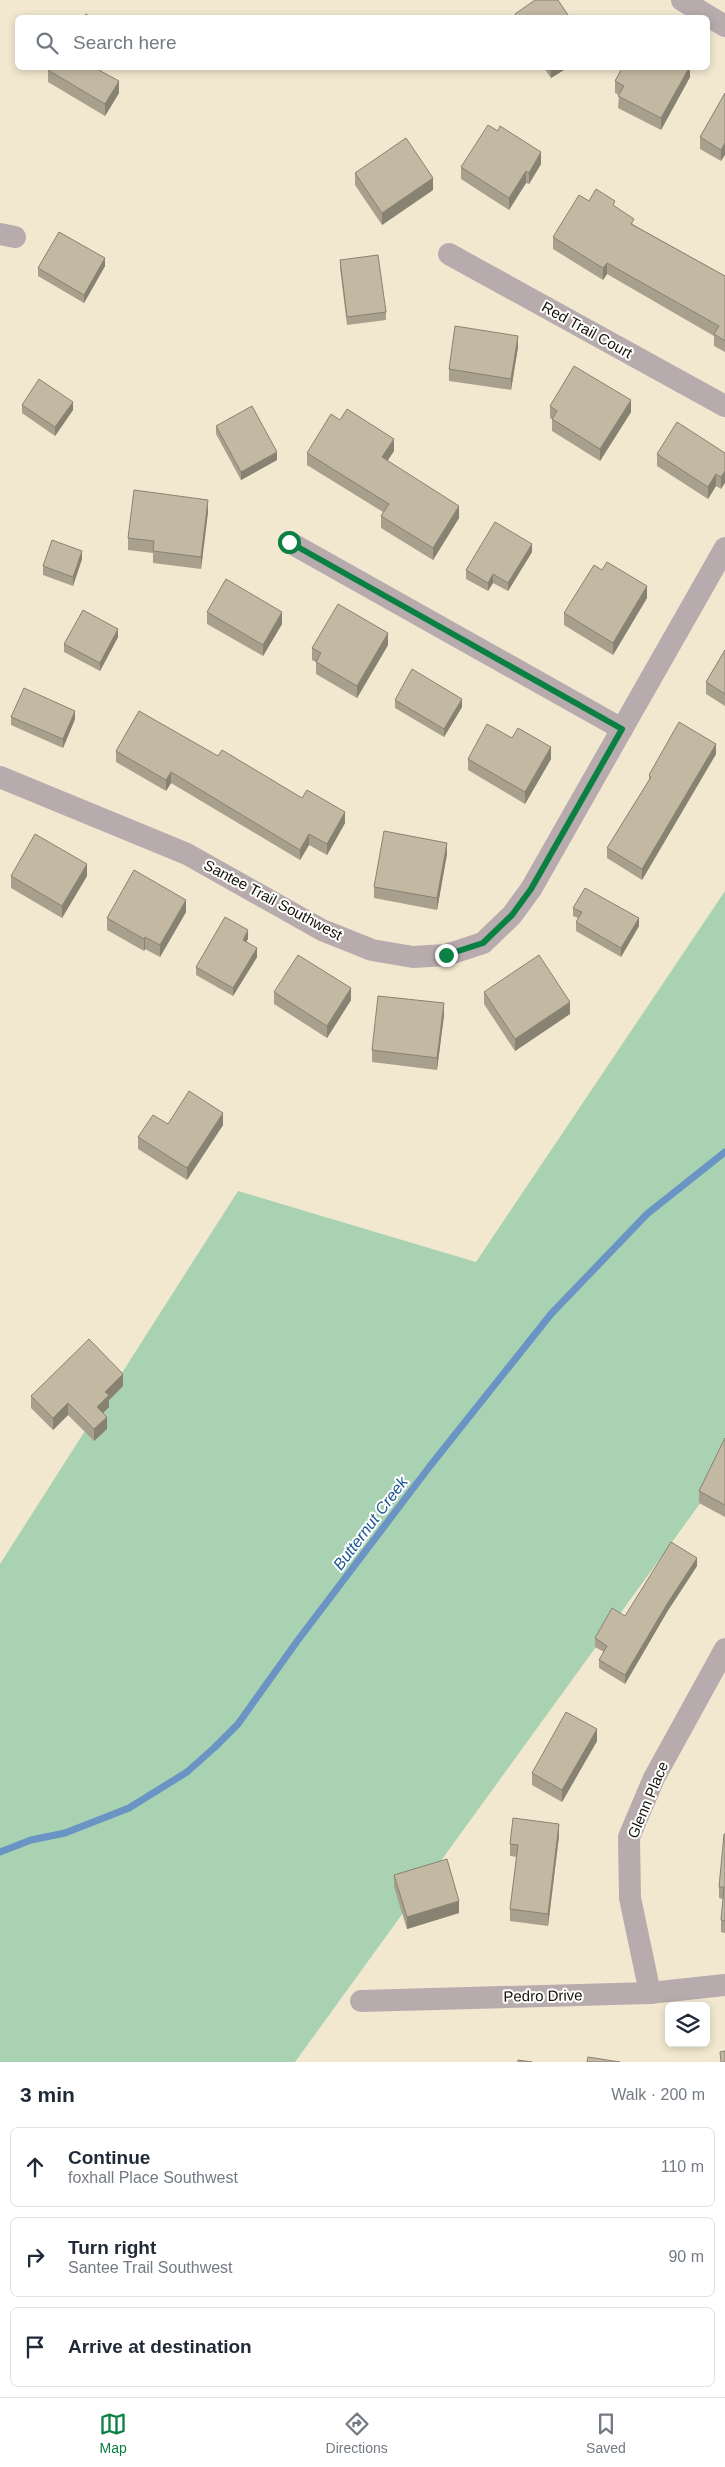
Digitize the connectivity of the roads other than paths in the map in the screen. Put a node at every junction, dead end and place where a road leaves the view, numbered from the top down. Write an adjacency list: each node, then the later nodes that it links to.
1 (682, 0): 2 (street)
2 (707, 15)
3 (710, 17): 4 (street)
4 (725, 26)
5 (449, 254): 6 (street, Red Trail Court)
6 (725, 406)
7 (289, 542): 9 (street)
8 (725, 548): 9 (street, Santee Trail Southwest)
9 (622, 729): 10 (street, Santee Trail Southwest)
10 (0, 777)
11 (725, 1649): 13 (street, Glenn Place)
12 (725, 1985): 13 (street, Pedro Drive)
13 (650, 1993): 14 (street, Pedro Drive)
14 (361, 2000)

